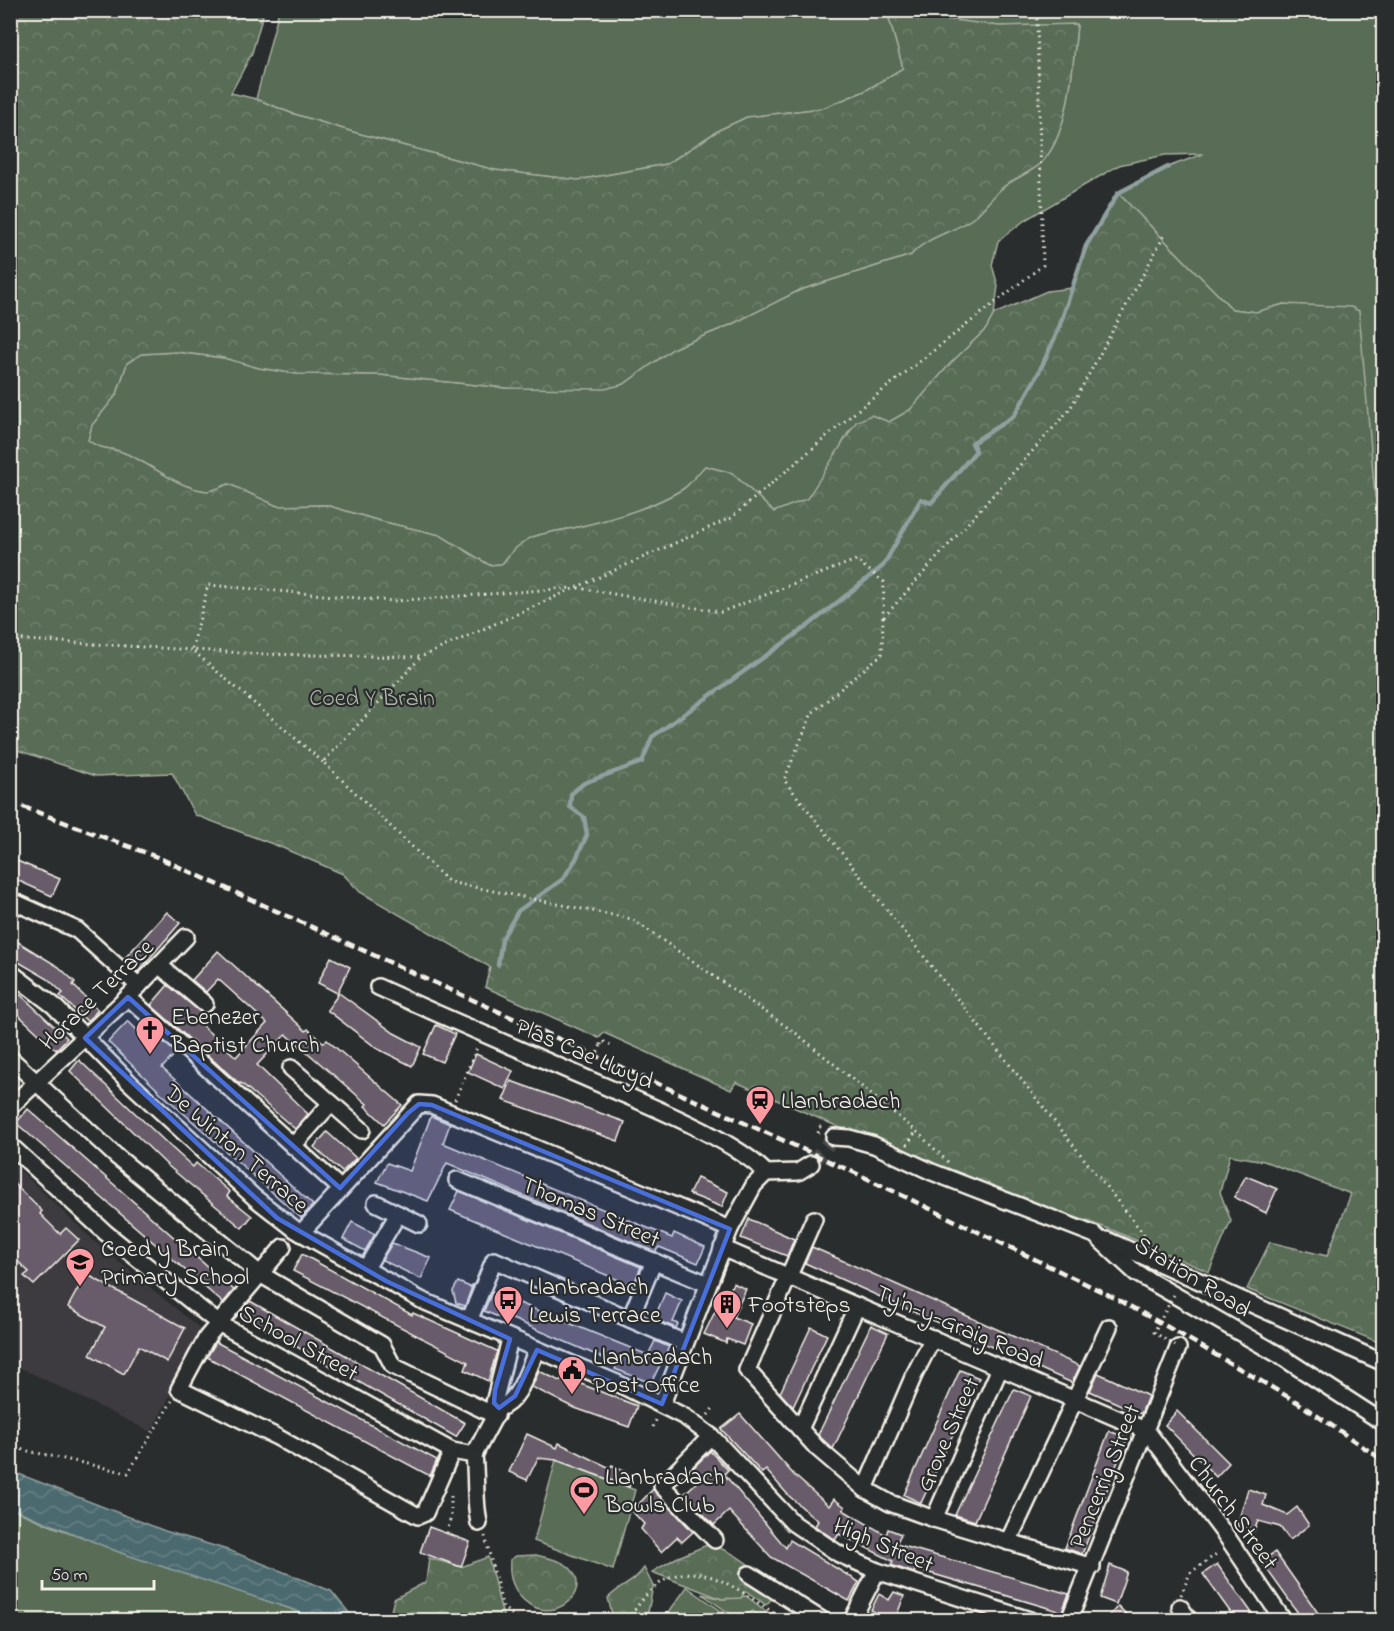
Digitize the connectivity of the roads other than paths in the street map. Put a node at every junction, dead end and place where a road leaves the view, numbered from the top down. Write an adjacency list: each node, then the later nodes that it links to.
1 (10, 900): 5 (street)
2 (186, 937): 3 (street, Horace Terrace)
3 (159, 966): 5 (street, Horace Terrace); 8 (street)
4 (10, 972): 9 (street, De Winton Terrace)
5 (139, 986): 7 (street, Horace Terrace)
6 (378, 987): 20 (street, Plas Cae Llwyd)
7 (128, 997): 9 (street, Horace Terrace); 18 (street)
8 (204, 1004)
9 (85, 1038): 12 (street, Horace Terrace); 28 (street, De Winton Terrace)
10 (10, 1058): 12 (street)
11 (291, 1068): 13 (street)
12 (38, 1081): 14 (street, Horace Terrace); 34 (street)
13 (331, 1103): 15 (street); 18 (street)
14 (10, 1107)
15 (362, 1130)
16 (834, 1137): 29 (street, Station Road)
17 (11, 1146): 40 (street, School Street)
18 (293, 1146): 22 (street)
19 (811, 1164): 20 (street)
20 (766, 1173): 27 (street)
21 (457, 1180): 32 (street, Thomas Street)
22 (340, 1188): 27 (street); 28 (street)
23 (376, 1203): 24 (street)
24 (398, 1214): 26 (street); 33 (street)
25 (813, 1219): 35 (street)
26 (420, 1224)
27 (730, 1229): 31 (street)
28 (301, 1233): 33 (street, De Winton Terrace)
29 (1095, 1235): 47 (street); 52 (street, Station Road)
30 (283, 1247): 34 (street)
31 (722, 1248): 35 (street, Ty'n-y-Graig Road); 36 (street)
32 (654, 1262): 36 (street, Thomas Street); 38 (street)
33 (365, 1270): 39 (street, De Winton Terrace)
34 (260, 1274): 40 (street); 51 (street)
35 (788, 1276): 37 (street, Ty'n-y-Graig Road); 53 (street)
36 (708, 1284): 44 (street)
37 (857, 1306): 42 (street, Ty'n-y-Graig Road); 53 (street)
38 (630, 1318): 39 (street); 44 (street)
39 (469, 1321): 43 (street, De Winton Terrace)
40 (218, 1323): 56 (street, School Street); 56 (street)
41 (1109, 1327): 49 (street)
42 (933, 1338): 48 (street, Ty'n-y-Graig Road); 58 (street)
43 (510, 1339): 46 (street, De Winton Terrace); 51 (street)
44 (685, 1343): 50 (street)
45 (1178, 1348): 54 (street, Pencerrig Street)
46 (537, 1350): 50 (street, De Winton Terrace); 51 (street)
47 (1383, 1363)
48 (1000, 1368): 49 (street, Ty'n-y-Graig Road); 59 (street, Grove Street)
49 (1074, 1400): 54 (street, Ty'n-y-Graig Road); 62 (street)
50 (662, 1404): 55 (street, High Street)
51 (498, 1412): 57 (street)
52 (1383, 1423)
53 (800, 1429): 58 (street)
54 (1147, 1431): 63 (street, Pencerrig Street); 72 (street, Church Street)
55 (711, 1436): 61 (street); 64 (street, High Street)
56 (452, 1451): 57 (street, School Street)
57 (474, 1455): 60 (street)
58 (865, 1489): 59 (street)
59 (934, 1519): 62 (street)
60 (479, 1523)
61 (715, 1540)
62 (1008, 1542): 63 (street)
63 (1092, 1568): 70 (street, Pencerrig Street)
64 (877, 1571): 68 (street); 69 (street, High Street)
65 (749, 1574): 67 (street)
66 (1180, 1607): 71 (street)
67 (822, 1620)
68 (852, 1620)
69 (1030, 1620)
70 (1069, 1620)
71 (1189, 1620)
72 (1283, 1620)

